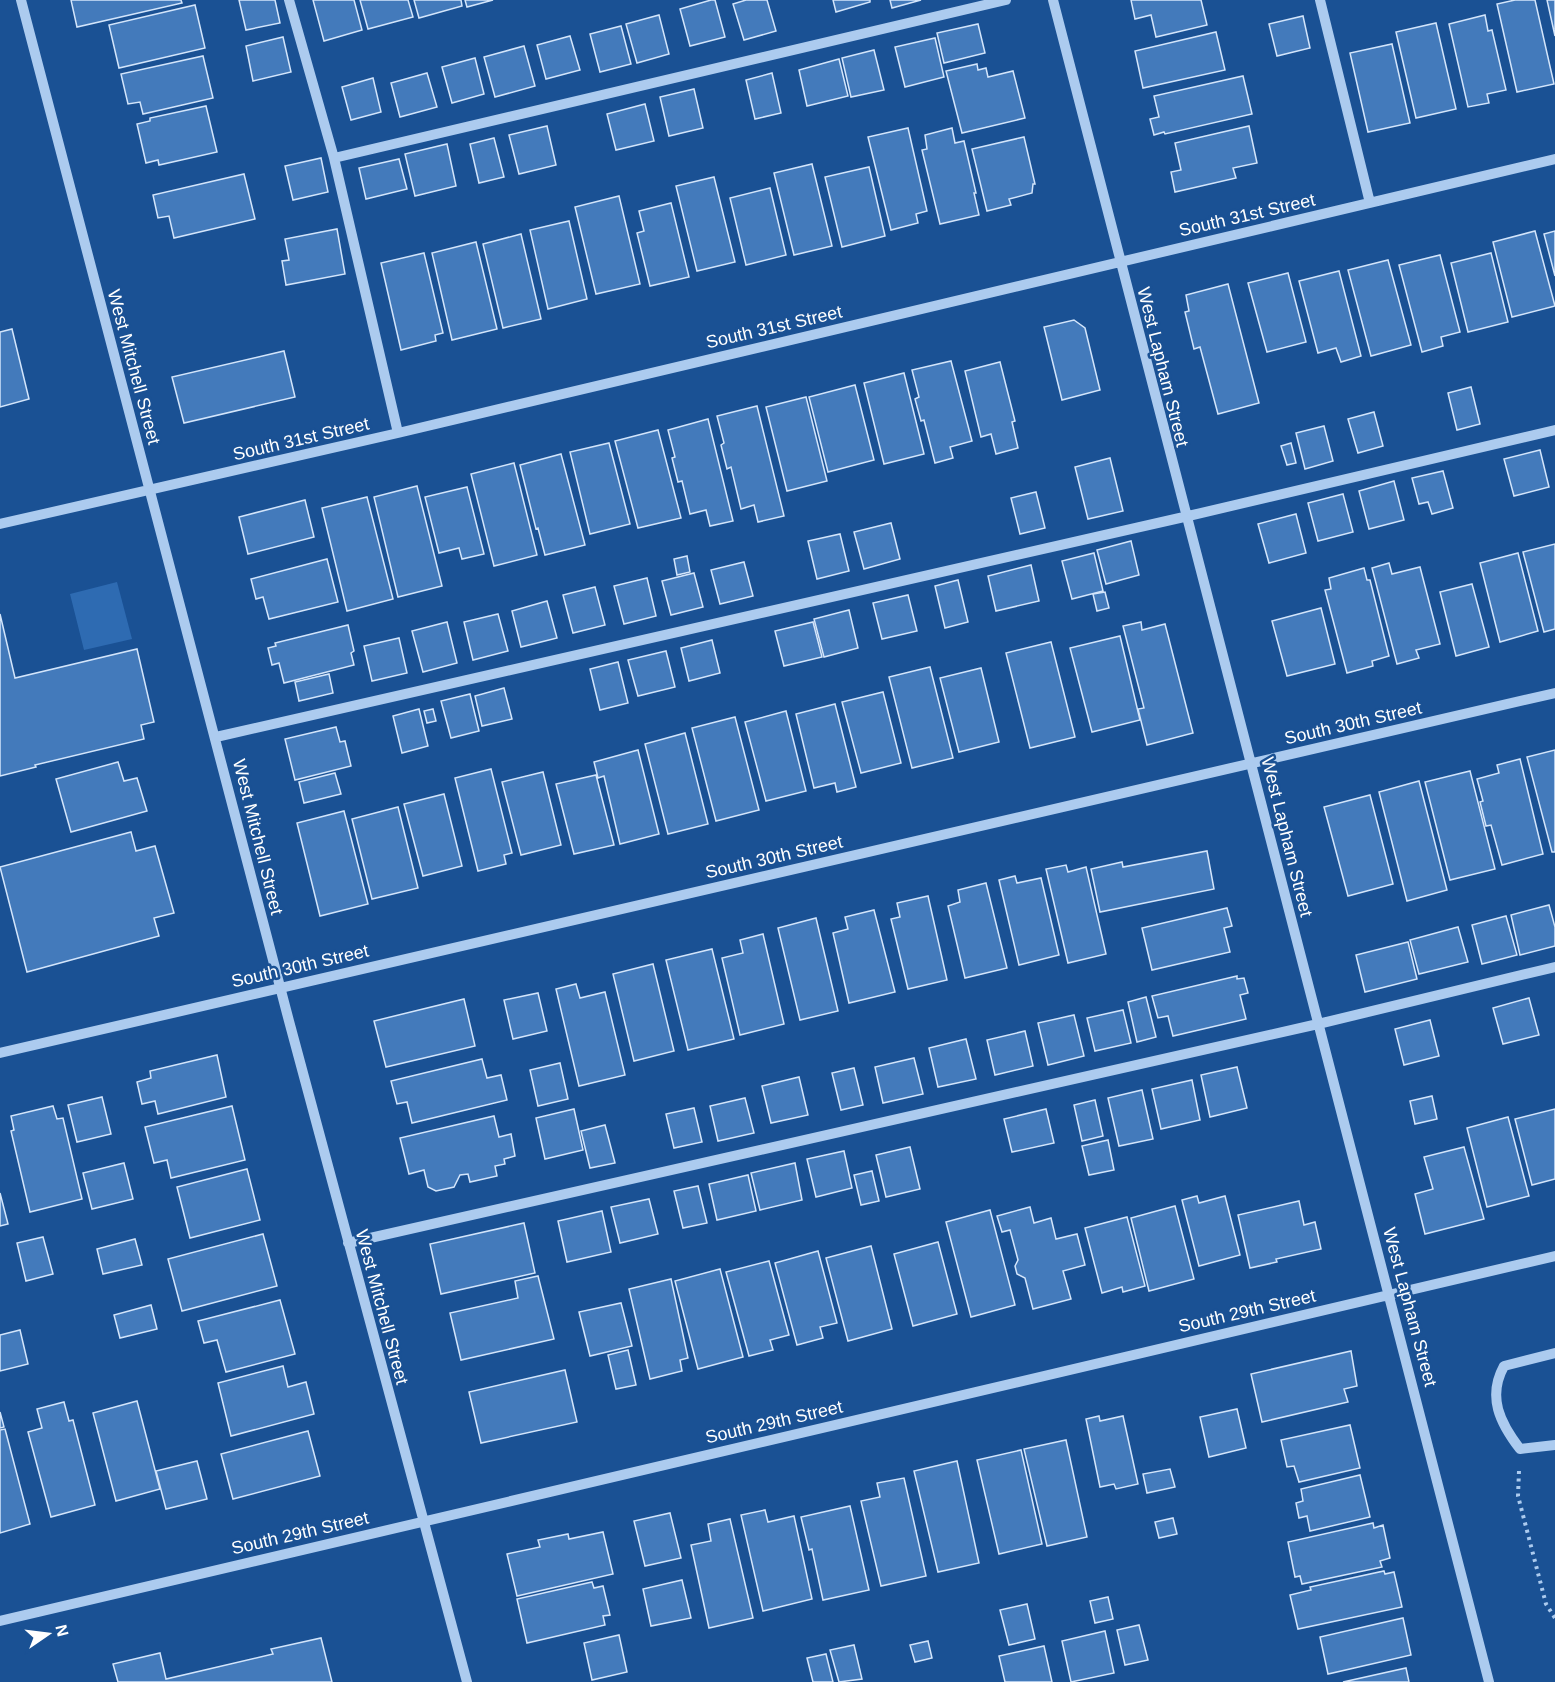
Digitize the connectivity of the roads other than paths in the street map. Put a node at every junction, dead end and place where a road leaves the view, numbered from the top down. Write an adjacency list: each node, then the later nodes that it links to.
1 (21, 0): 12 (street, West Mitchell Street)
2 (289, 0): 6 (street)
3 (1006, 0): 6 (street)
4 (1053, 0): 9 (street, West Lapham Street)
5 (1320, 0): 8 (street)
6 (334, 158): 11 (street)
7 (1555, 159): 8 (street, South 31st Street)
8 (1370, 203): 9 (street, South 31st Street)
9 (1119, 262): 11 (street, South 31st Street); 13 (street, West Lapham Street)
10 (1555, 430): 13 (street)
11 (398, 433): 12 (street, South 31st Street)
12 (149, 491): 14 (street, South 31st Street); 16 (street, West Mitchell Street)
13 (1185, 517): 16 (street); 17 (street, West Lapham Street)
14 (0, 524)
15 (1555, 693): 17 (street, South 30th Street)
16 (216, 737): 19 (street, West Mitchell Street)
17 (1251, 764): 19 (street, South 30th Street); 20 (street, West Lapham Street)
18 (1555, 967): 20 (street)
19 (280, 987): 21 (street, South 30th Street); 22 (street, West Mitchell Street)
20 (1318, 1024): 22 (street); 24 (street, West Lapham Street)
21 (0, 1053)
22 (348, 1243): 27 (street, West Mitchell Street)
23 (1555, 1256): 24 (street, South 29th Street)
24 (1390, 1294): 27 (street, South 29th Street); 30 (street, West Lapham Street)
25 (1555, 1353): 26 (street)
26 (1555, 1445)
27 (423, 1521): 28 (street, South 29th Street); 29 (street, West Mitchell Street)
28 (0, 1622)
29 (467, 1682)
30 (1489, 1682)

